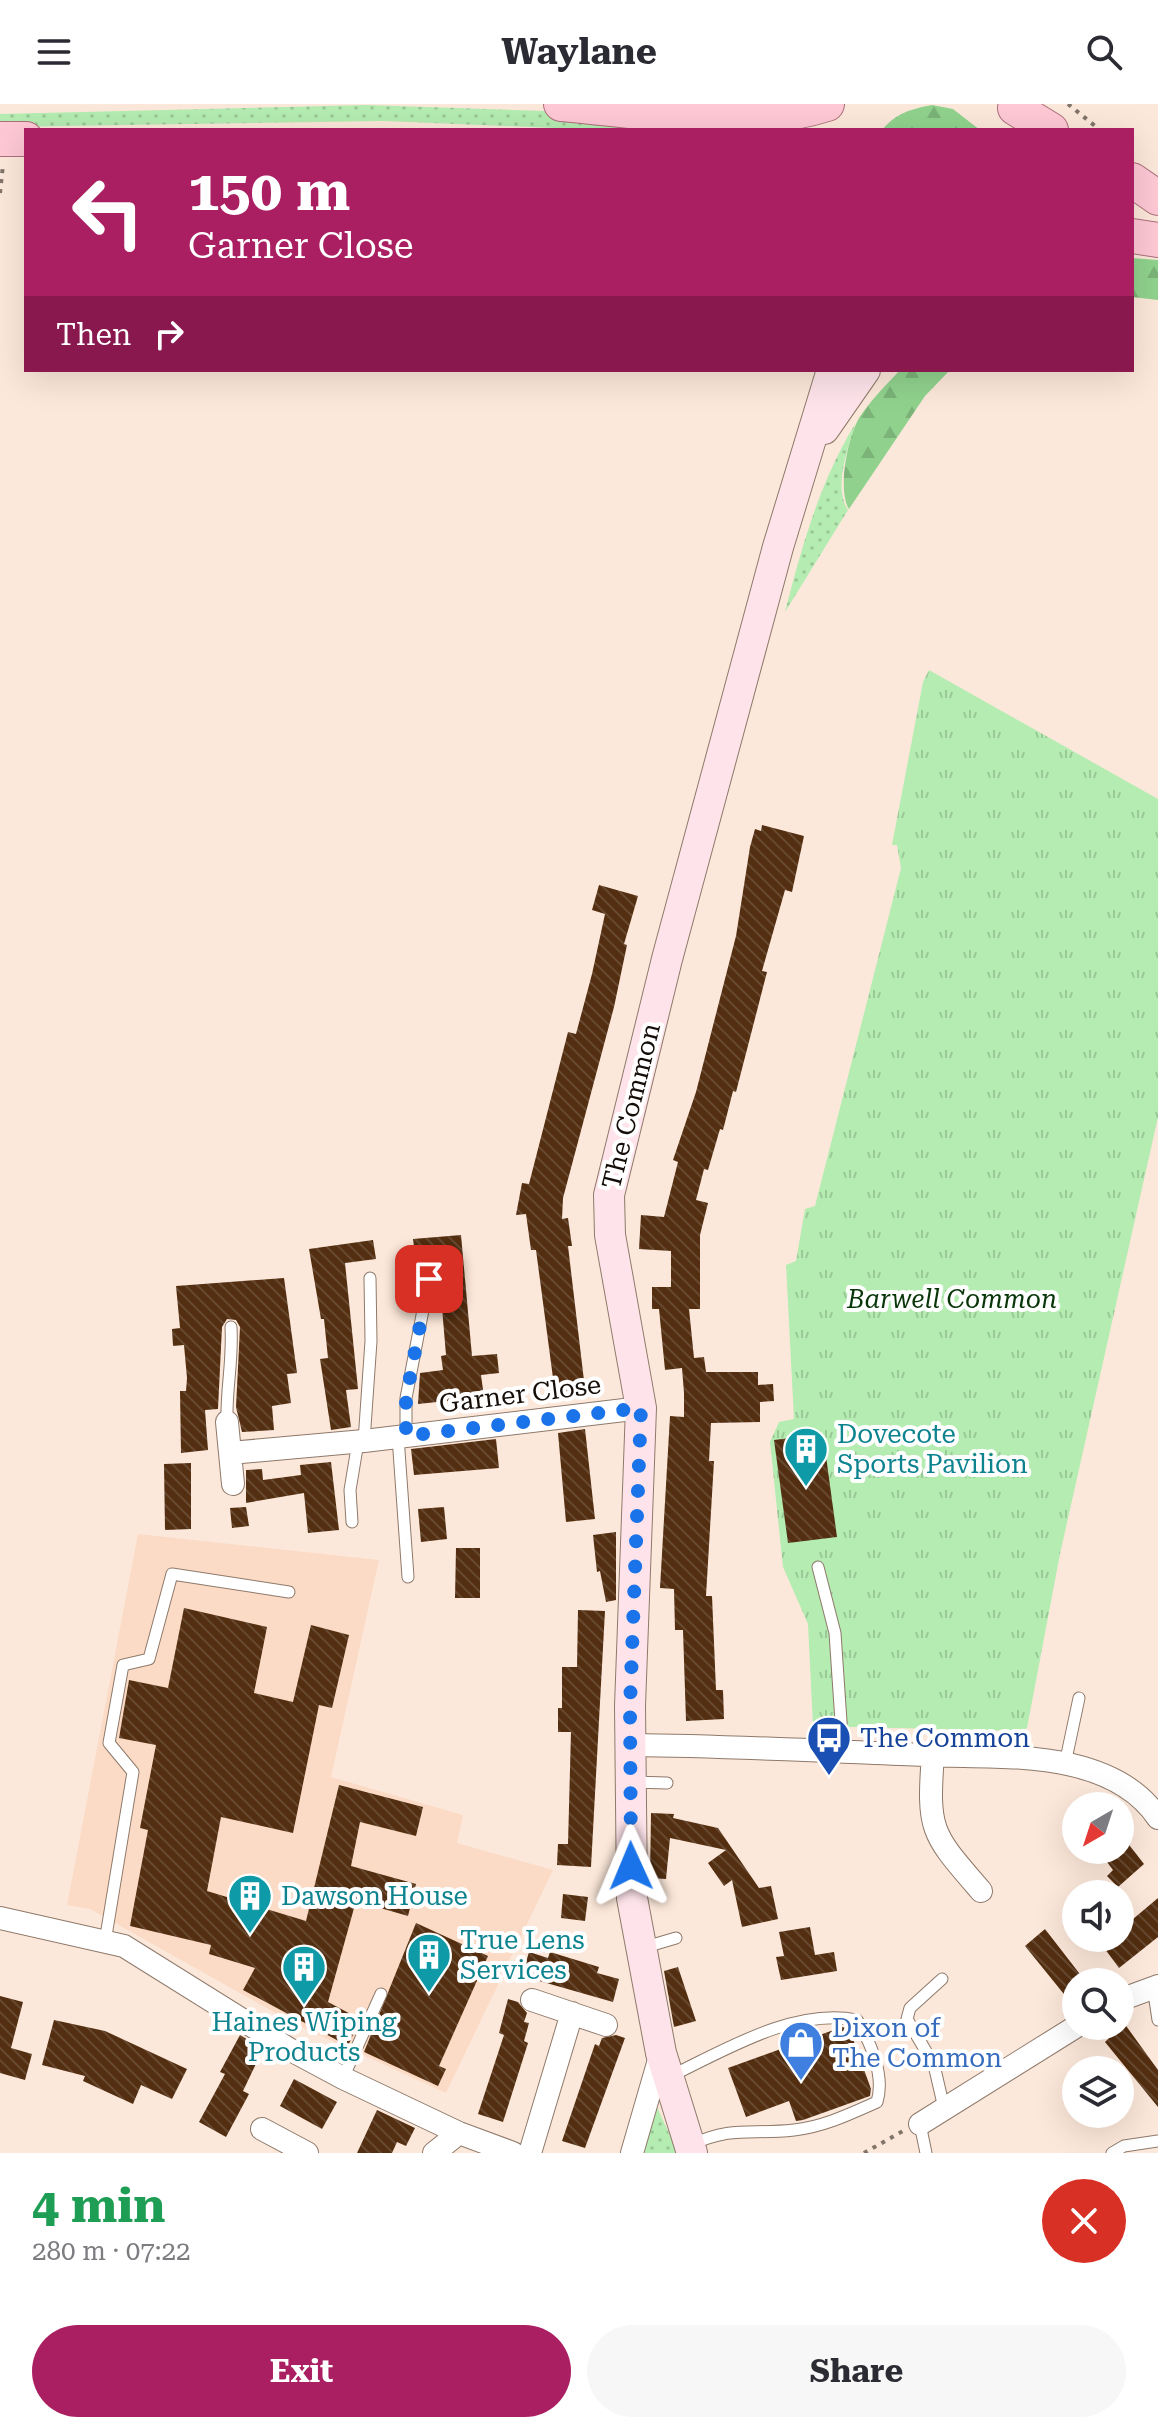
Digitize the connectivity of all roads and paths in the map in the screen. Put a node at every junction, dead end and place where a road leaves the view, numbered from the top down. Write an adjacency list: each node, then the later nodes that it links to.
1 (561, 104): 2 (main road)
2 (827, 104)
3 (851, 104): 6 (main road)
4 (1068, 104): 8 (path)
5 (1017, 114): 7 (main road)
6 (837, 128)
7 (1047, 128)
8 (1098, 128)
9 (10, 144): 11 (path)
10 (1134, 181): 12 (main road)
11 (0, 193)
12 (1158, 198)
13 (1134, 236): 14 (main road)
14 (1158, 240)
15 (831, 372): 17 (street, The Common)
16 (864, 372): 17 (street, The Common)
17 (805, 462): 21 (street, The Common)
18 (370, 1278): 24 (lane)
19 (429, 1279): 23 (lane, Garner Close)
20 (231, 1327): 22 (lane)
21 (641, 1408): 23 (street, Garner Close); 32 (street, The Common)
22 (227, 1422): 25 (street)
23 (402, 1437): 24 (street, Garner Close); 29 (lane, Garner Close)
24 (361, 1442): 25 (street, Garner Close); 27 (lane)
25 (230, 1453): 26 (street)
26 (233, 1484)
27 (352, 1522)
28 (818, 1567): 33 (lane)
29 (408, 1577)
30 (289, 1592): 42 (lane)
31 (1079, 1698): 35 (lane)
32 (632, 1745): 33 (street); 36 (street, The Common)
33 (843, 1751): 34 (street)
34 (933, 1755): 35 (street); 39 (street)
35 (1065, 1764): 38 (street)
36 (631, 1782): 37 (lane); 43 (street, The Common)
37 (667, 1783)
38 (1158, 1818)
39 (981, 1891)
40 (0, 1918): 42 (street)
41 (676, 1938): 43 (lane)
42 (105, 1942): 54 (street)
43 (642, 1948): 53 (street, The Common)
44 (942, 1979): 55 (lane)
45 (1156, 1987): 47 (street); 50 (lane)
46 (381, 1994): 54 (lane)
47 (1134, 1995)
48 (532, 2000): 49 (street)
49 (572, 2013): 51 (street); 64 (street)
50 (1158, 2020)
51 (606, 2025)
52 (1062, 2035): 55 (street)
53 (665, 2066): 60 (street, The Common); 60 (lane); 65 (street)
54 (343, 2078): 58 (street)
55 (944, 2108): 56 (street)
56 (920, 2124): 66 (path); 67 (lane)
57 (262, 2129): 61 (street)
58 (459, 2133): 62 (street); 63 (street)
59 (1158, 2141): 68 (lane)
60 (691, 2149)
61 (307, 2153)
62 (434, 2153)
63 (513, 2153)
64 (530, 2153)
65 (632, 2153)
66 (864, 2153)
67 (926, 2153)
68 (1112, 2153)

